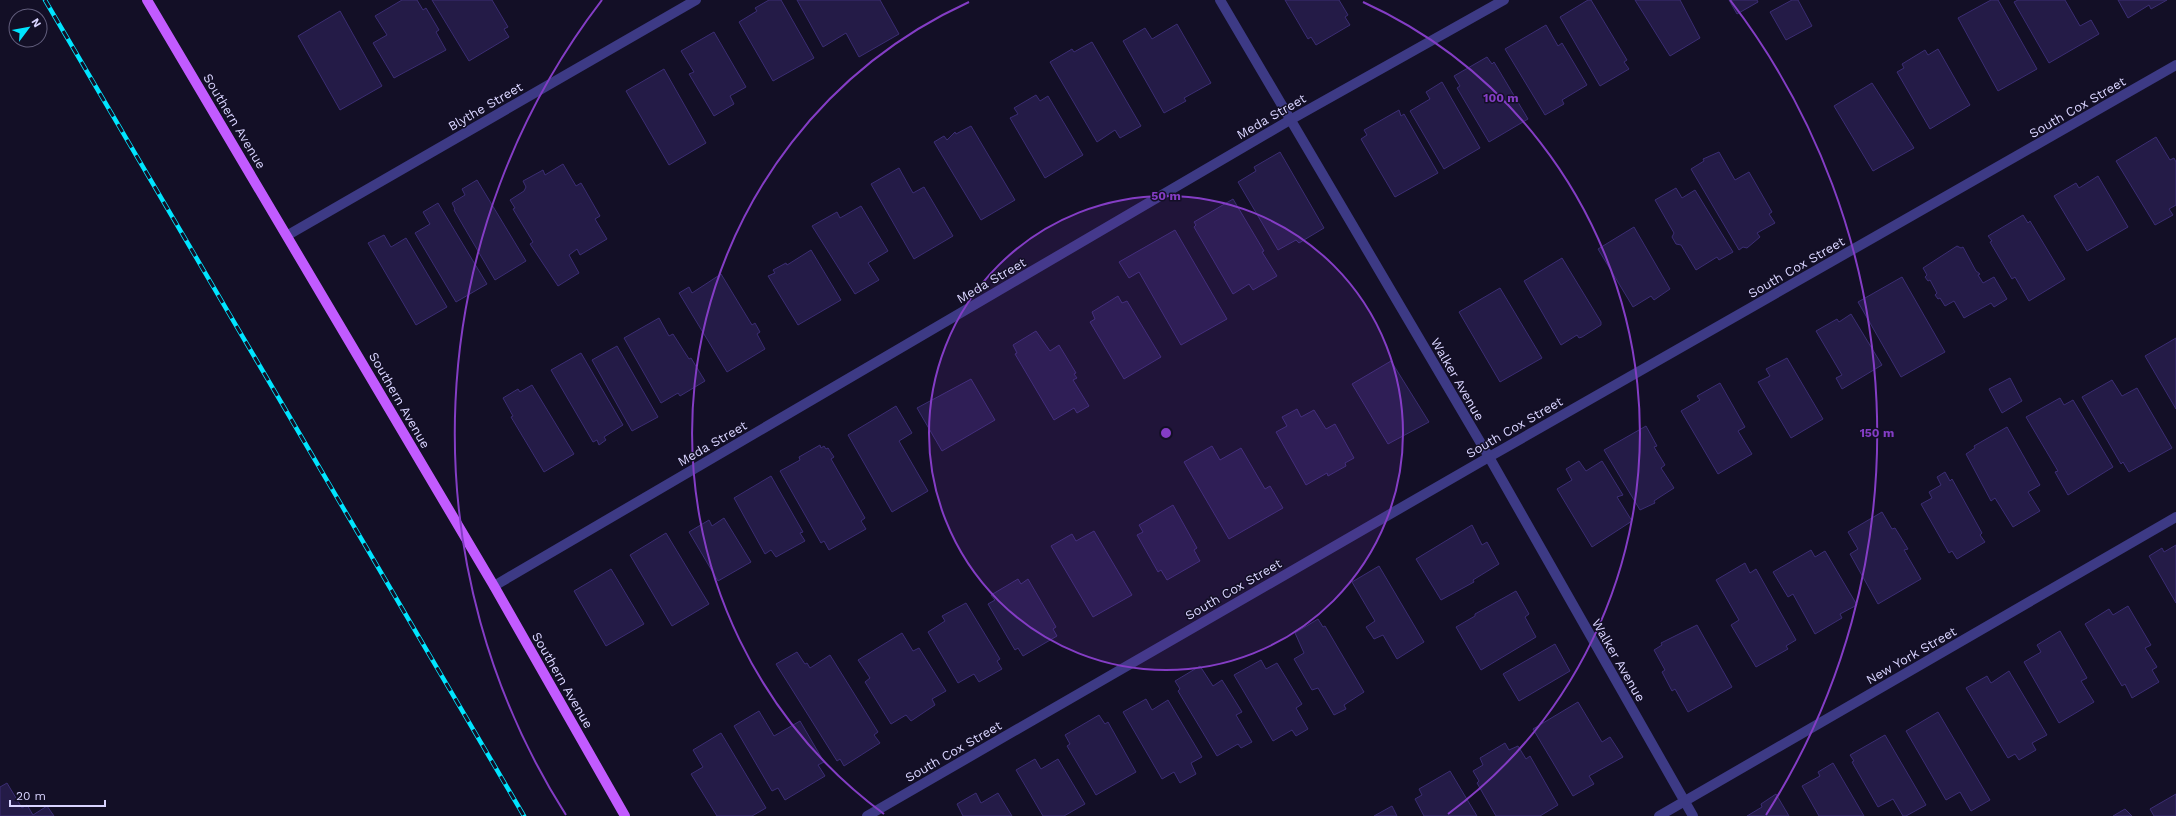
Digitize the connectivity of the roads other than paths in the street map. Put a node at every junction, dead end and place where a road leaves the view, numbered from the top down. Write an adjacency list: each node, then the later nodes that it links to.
1 (147, 0): 7 (main road, Southern Avenue)
2 (696, 0): 7 (street, Blythe Street)
3 (1220, 0): 6 (street, Walker Avenue)
4 (1504, 0): 6 (street, Meda Street)
5 (2176, 65): 8 (street, South Cox Street)
6 (1290, 120): 8 (street, Walker Avenue); 10 (street, Meda Street)
7 (288, 235): 10 (main road, Southern Avenue)
8 (1489, 457): 11 (street, Walker Avenue); 13 (street, South Cox Street)
9 (2176, 517): 11 (street, New York Street)
10 (494, 586): 12 (main road, Southern Avenue)
11 (1685, 801): 14 (street, New York Street); 15 (street, Walker Avenue)
12 (625, 816)
13 (867, 816)
14 (1659, 816)
15 (1693, 816)

